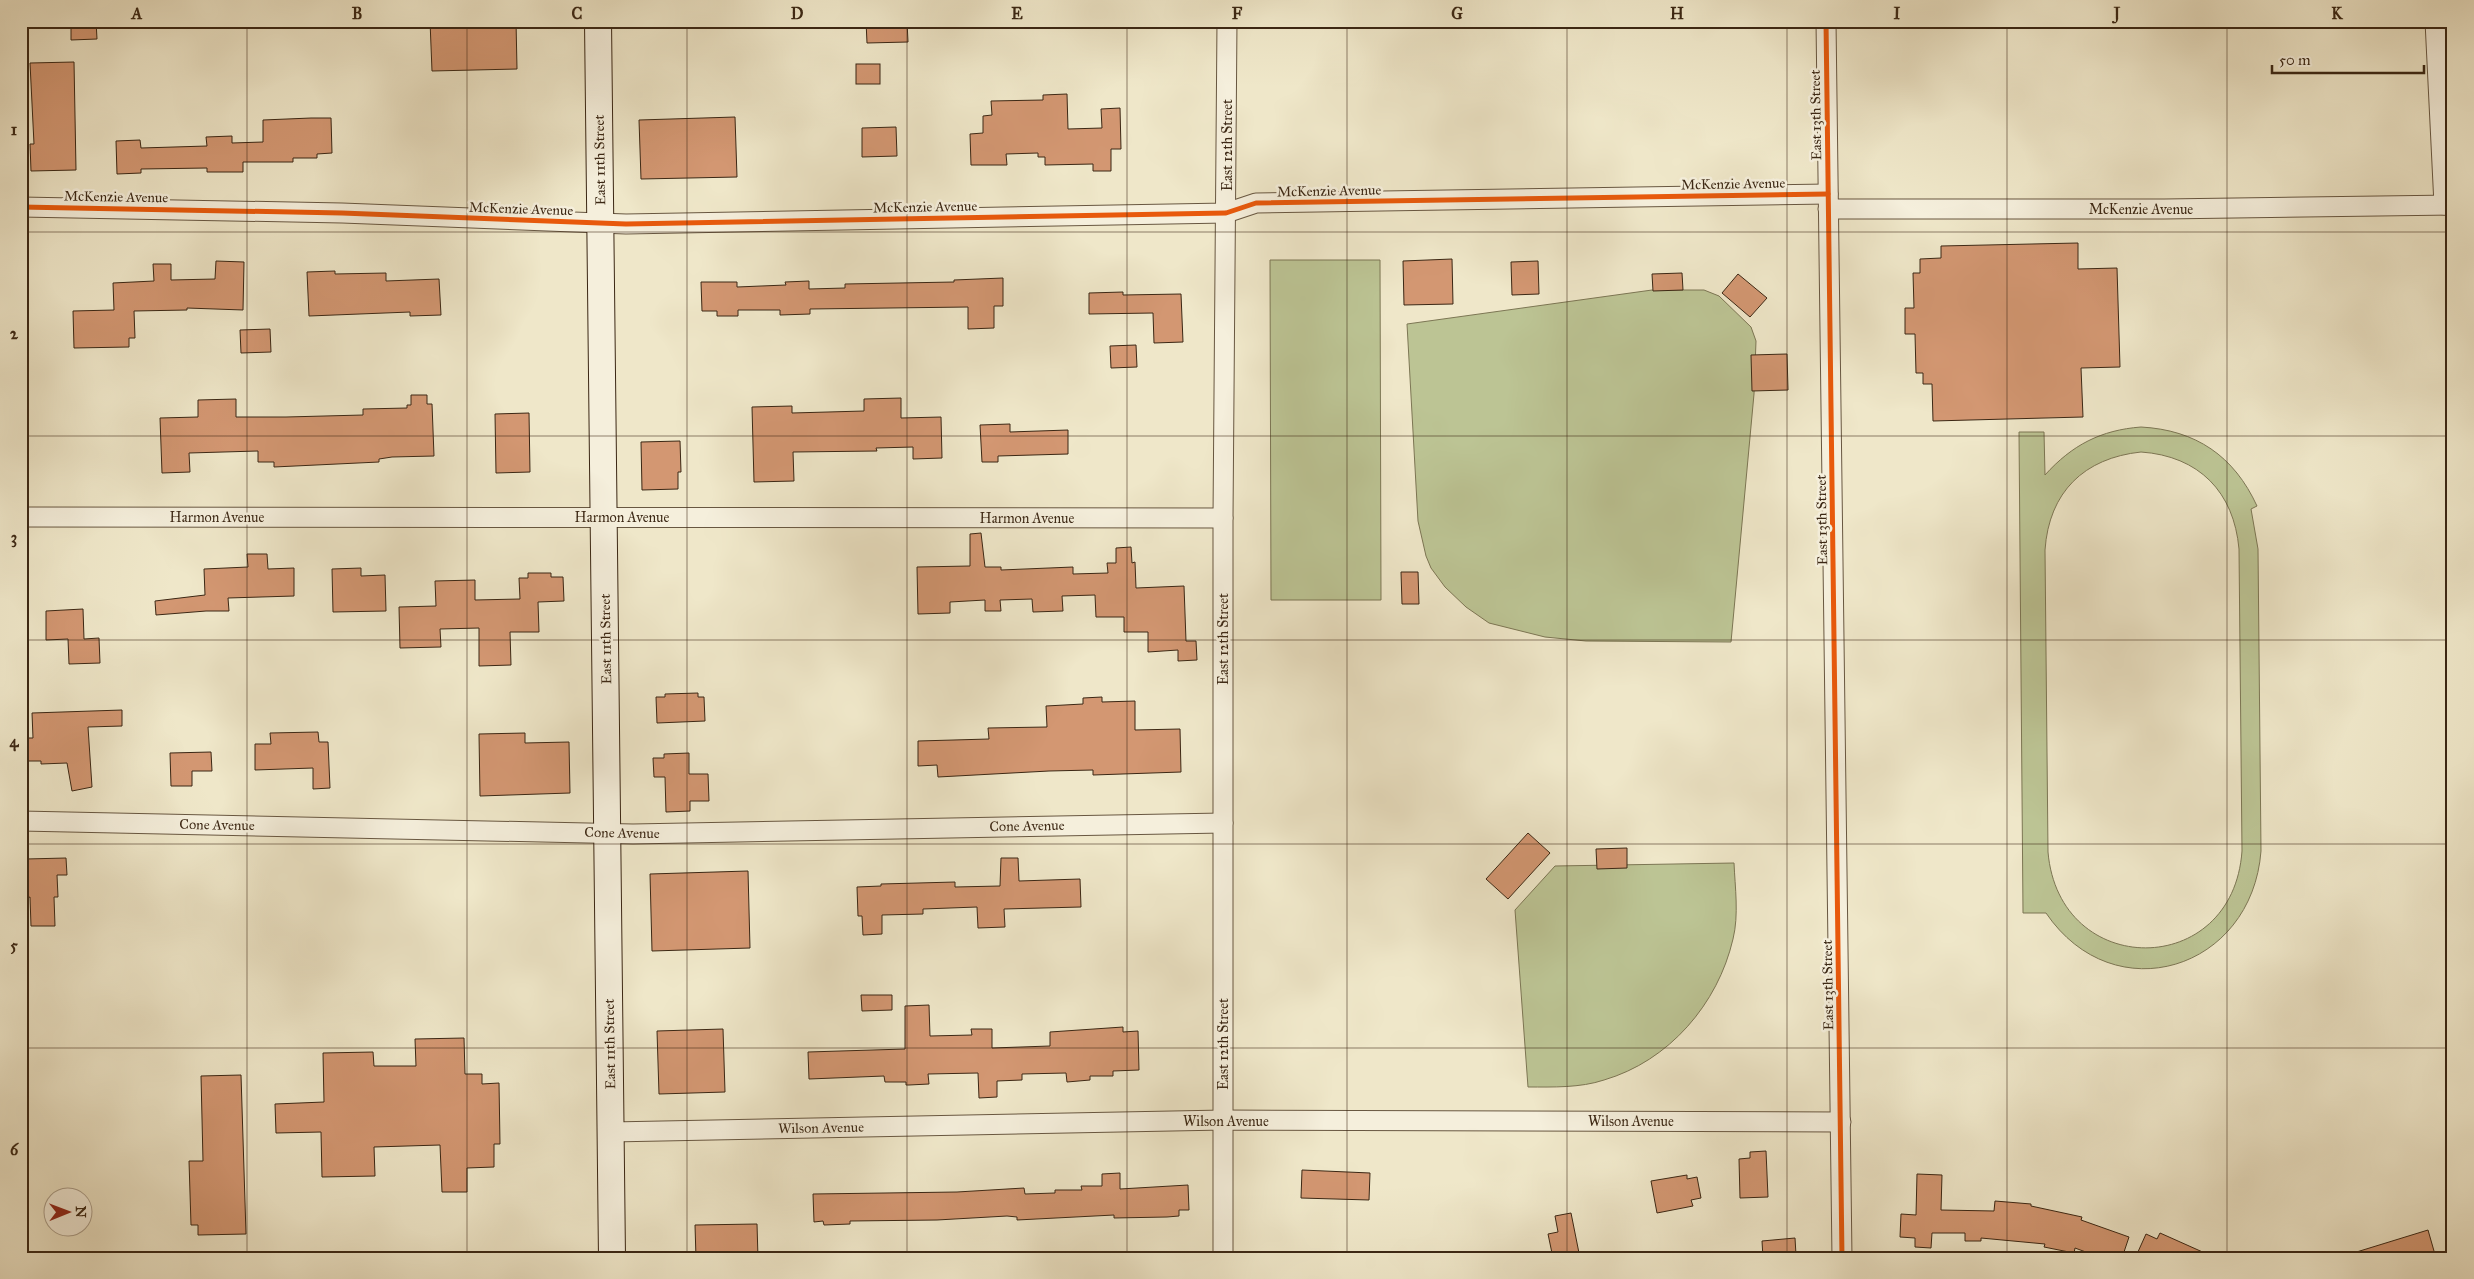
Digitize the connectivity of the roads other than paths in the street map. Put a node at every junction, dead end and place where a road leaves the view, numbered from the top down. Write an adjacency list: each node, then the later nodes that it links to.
1 (598, 21): 9 (main road, East 11th Street)
2 (1227, 21): 8 (street, East 12th Street)
3 (1826, 21): 5 (street, East 13th Street)
4 (2435, 21): 6 (street)
5 (1828, 202): 6 (street, McKenzie Avenue); 8 (street, McKenzie Avenue); 17 (street, East 13th Street)
6 (2448, 205)
7 (21, 207): 9 (street, McKenzie Avenue)
8 (1226, 213): 9 (street, McKenzie Avenue); 12 (street, East 12th Street)
9 (601, 223): 10 (main road, East 11th Street)
10 (604, 516): 11 (street, Harmon Avenue); 12 (street, Harmon Avenue); 15 (main road, East 11th Street)
11 (21, 517)
12 (1223, 518): 14 (street, East 12th Street)
13 (21, 821): 15 (street, Cone Avenue)
14 (1223, 823): 15 (street, Cone Avenue); 16 (street, East 12th Street)
15 (608, 833): 18 (main road, East 11th Street)
16 (1224, 1120): 17 (street, Wilson Avenue); 18 (street, Wilson Avenue); 20 (street, East 12th Street)
17 (1841, 1122): 21 (street, East 13th Street)
18 (611, 1132): 19 (main road, East 11th Street)
19 (612, 1258)
20 (1223, 1258)
21 (1842, 1258)

